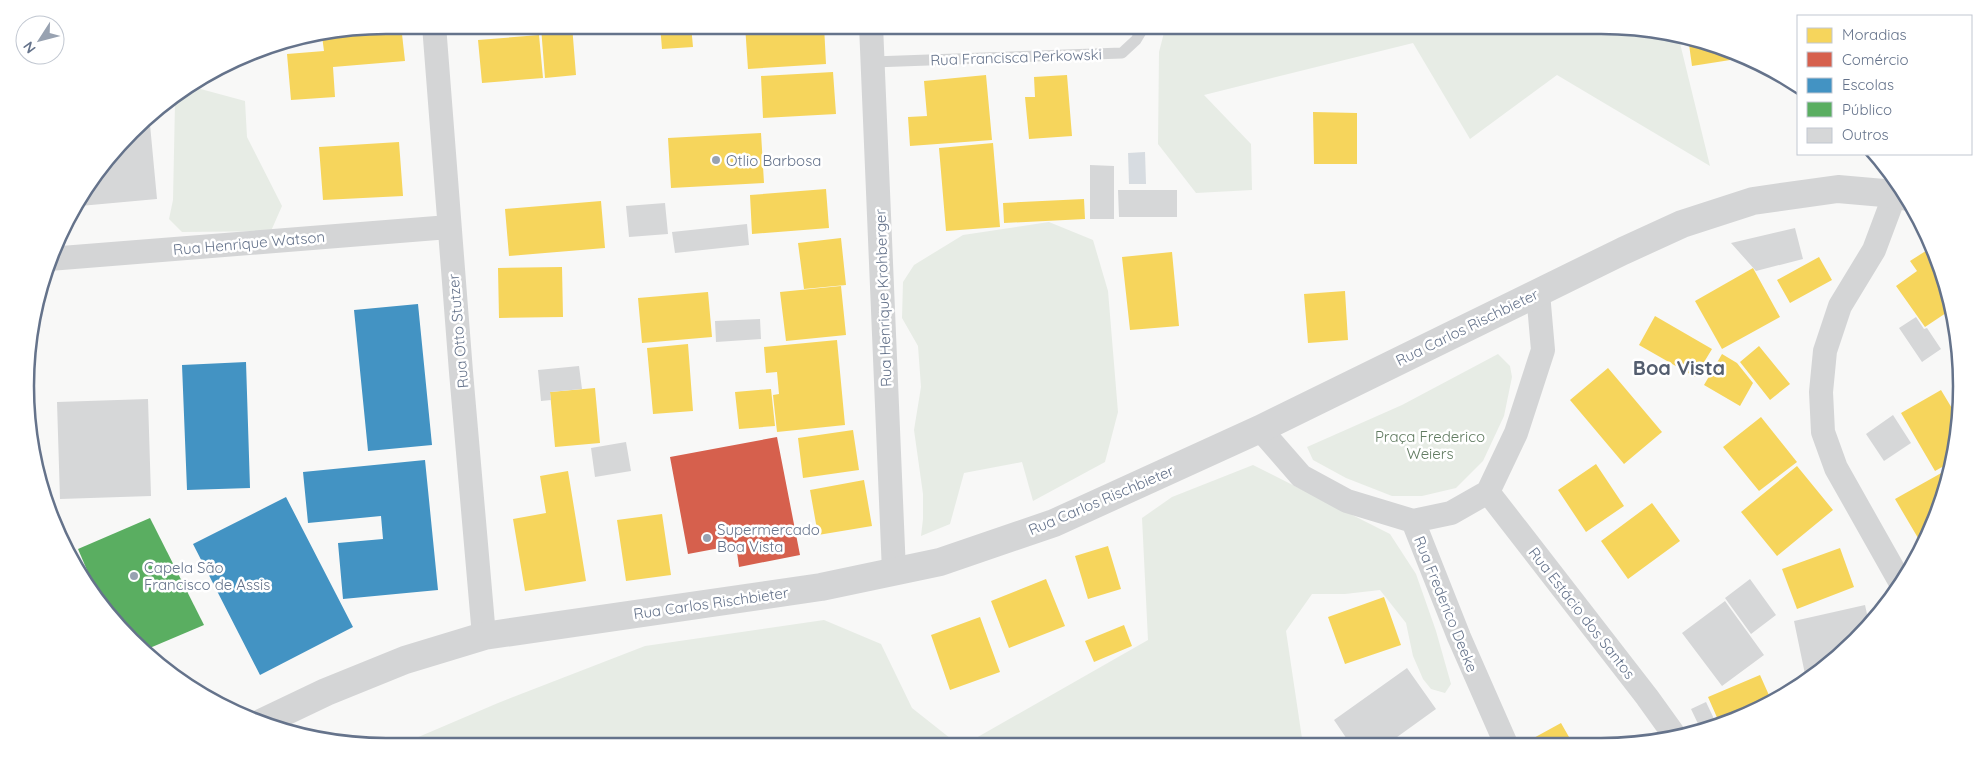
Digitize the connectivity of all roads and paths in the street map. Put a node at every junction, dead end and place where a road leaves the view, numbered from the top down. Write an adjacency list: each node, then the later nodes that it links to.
1 (435, 34): 7 (street, Rua Otto Stutzer)
2 (871, 34): 4 (street, Rua Henrique Krohberger)
3 (1140, 34): 4 (lane, Rua Francisca Perkowski)
4 (873, 62): 13 (street, Rua Henrique Krohberger)
5 (1897, 196): 9 (street, Rua Carlos Rischbieter)
6 (1899, 199): 14 (street)
7 (449, 227): 8 (street, Rua Henrique Watson); 15 (street, Rua Otto Stutzer)
8 (58, 258)
9 (1538, 293): 10 (street, Rua Carlos Rischbieter); 11 (street)
10 (1260, 429): 12 (street, Rua Frederico Deeke); 13 (street, Rua Carlos Rischbieter)
11 (1488, 492): 12 (street); 17 (street, Rua Estácio dos Santos)
12 (1413, 521): 18 (street, Rua Frederico Deeke)
13 (894, 572): 15 (street, Rua Carlos Rischbieter)
14 (1897, 577)
15 (484, 636): 16 (street, Rua Carlos Rischbieter)
16 (270, 719)
17 (1671, 731)
18 (1503, 738)

